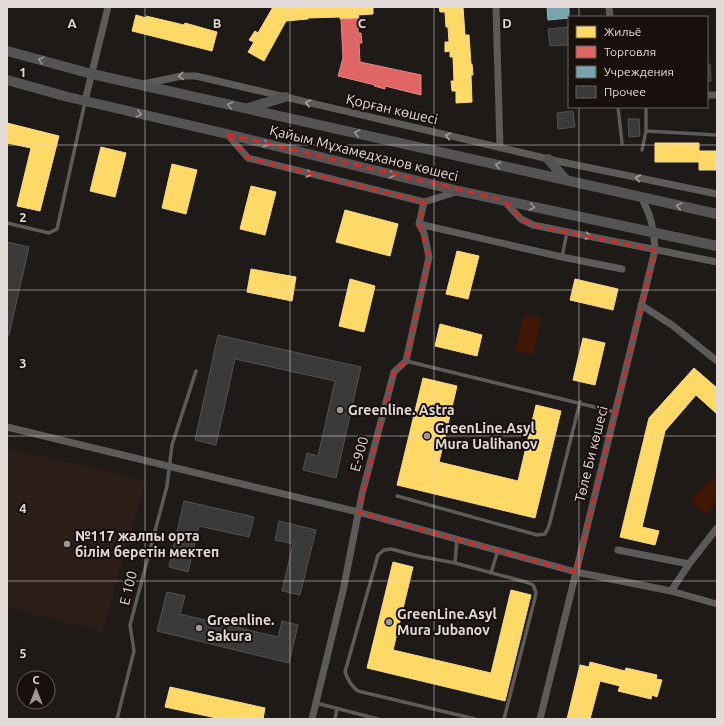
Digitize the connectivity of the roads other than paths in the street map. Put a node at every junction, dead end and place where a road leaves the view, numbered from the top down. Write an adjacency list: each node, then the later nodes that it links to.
1 (108, 7): 4 (street)
2 (496, 7): 16 (street)
3 (7, 51): 4 (main road, Қайым Мұхамедханов көшесі, one-way to 3)
4 (92, 74): 6 (main road, Қайым Мұхамедханов көшесі); 8 (street)
5 (7, 80): 8 (main road, Қайым Мұхамедханов көшесі)
6 (141, 85): 7 (street, Қорған көшесі, one-way to 6); 9 (main road, Қайым Мұхамедханов көшесі, one-way to 6)
7 (285, 97): 9 (main road); 16 (street, Қорған көшесі, one-way to 7)
8 (85, 101): 13 (main road, Қайым Мұхамедханов көшесі, one-way to 13); 26 (lane)
9 (246, 108): 19 (main road, Қайым Мұхамедханов көшесі, one-way to 9)
10 (618, 108): 15 (lane)
11 (646, 108): 12 (lane)
12 (646, 131): 14 (lane); 17 (lane)
13 (227, 134): 20 (main road, Қайым Мұхамедханов көшесі, one-way to 20); 24 (street, one-way to 24)
14 (717, 135)
15 (622, 142)
16 (500, 148): 18 (street, Қорған көшесі)
17 (642, 150)
18 (548, 159): 19 (main road); 21 (street, Қорған көшесі, one-way to 18)
19 (566, 180): 22 (main road, Қайым Мұхамедханов көшесі)
20 (459, 191): 23 (main road, Қайым Мұхамедханов көшесі); 24 (street)
21 (717, 194)
22 (641, 197): 25 (main road, Қайым Мұхамедханов көшесі, one-way to 22); 29 (street, Төле Би көшесі)
23 (504, 200): 28 (street); 29 (main road, Қайым Мұхамедханов көшесі, one-way to 29)
24 (424, 202): 27 (street)
25 (717, 214)
26 (7, 223)
27 (419, 224): 32 (street); 36 (street, E-900)
28 (567, 232): 31 (street, one-way to 31); 32 (lane)
29 (654, 233): 30 (main road, Қайым Мұхамедханов көшесі); 31 (street, Төле Би көшесі)
30 (717, 246)
31 (655, 250): 33 (street); 35 (street, Төле Би көшесі)
32 (562, 257): 34 (street)
33 (717, 262)
34 (622, 269)
35 (641, 305): 37 (street); 40 (street, Төле Би көшесі)
36 (406, 361): 39 (lane); 44 (street, E-900)
37 (717, 361)
38 (196, 371): 42 (lane, E 100)
39 (580, 402): 40 (lane); 43 (lane)
40 (615, 412): 51 (street, Төле Би көшесі)
41 (7, 427): 42 (street)
42 (169, 467): 44 (street); 57 (lane, E 100)
43 (397, 496)
44 (358, 512): 46 (street); 55 (street, E-900)
45 (717, 528): 50 (street)
46 (457, 539): 47 (street); 49 (lane)
47 (498, 550): 51 (street); 52 (lane)
48 (618, 550): 50 (street)
49 (455, 563): 52 (lane); 61 (lane)
50 (689, 564): 53 (street)
51 (576, 572): 53 (street); 63 (street, Төле Би көшесі)
52 (491, 573): 62 (lane)
53 (671, 591): 54 (street)
54 (717, 604)
55 (316, 703): 56 (lane); 58 (street, E-900)
56 (337, 709): 59 (lane); 60 (lane)
57 (117, 719)
58 (312, 719)
59 (335, 719)
60 (378, 719)
61 (475, 719)
62 (504, 719)
63 (540, 719)

